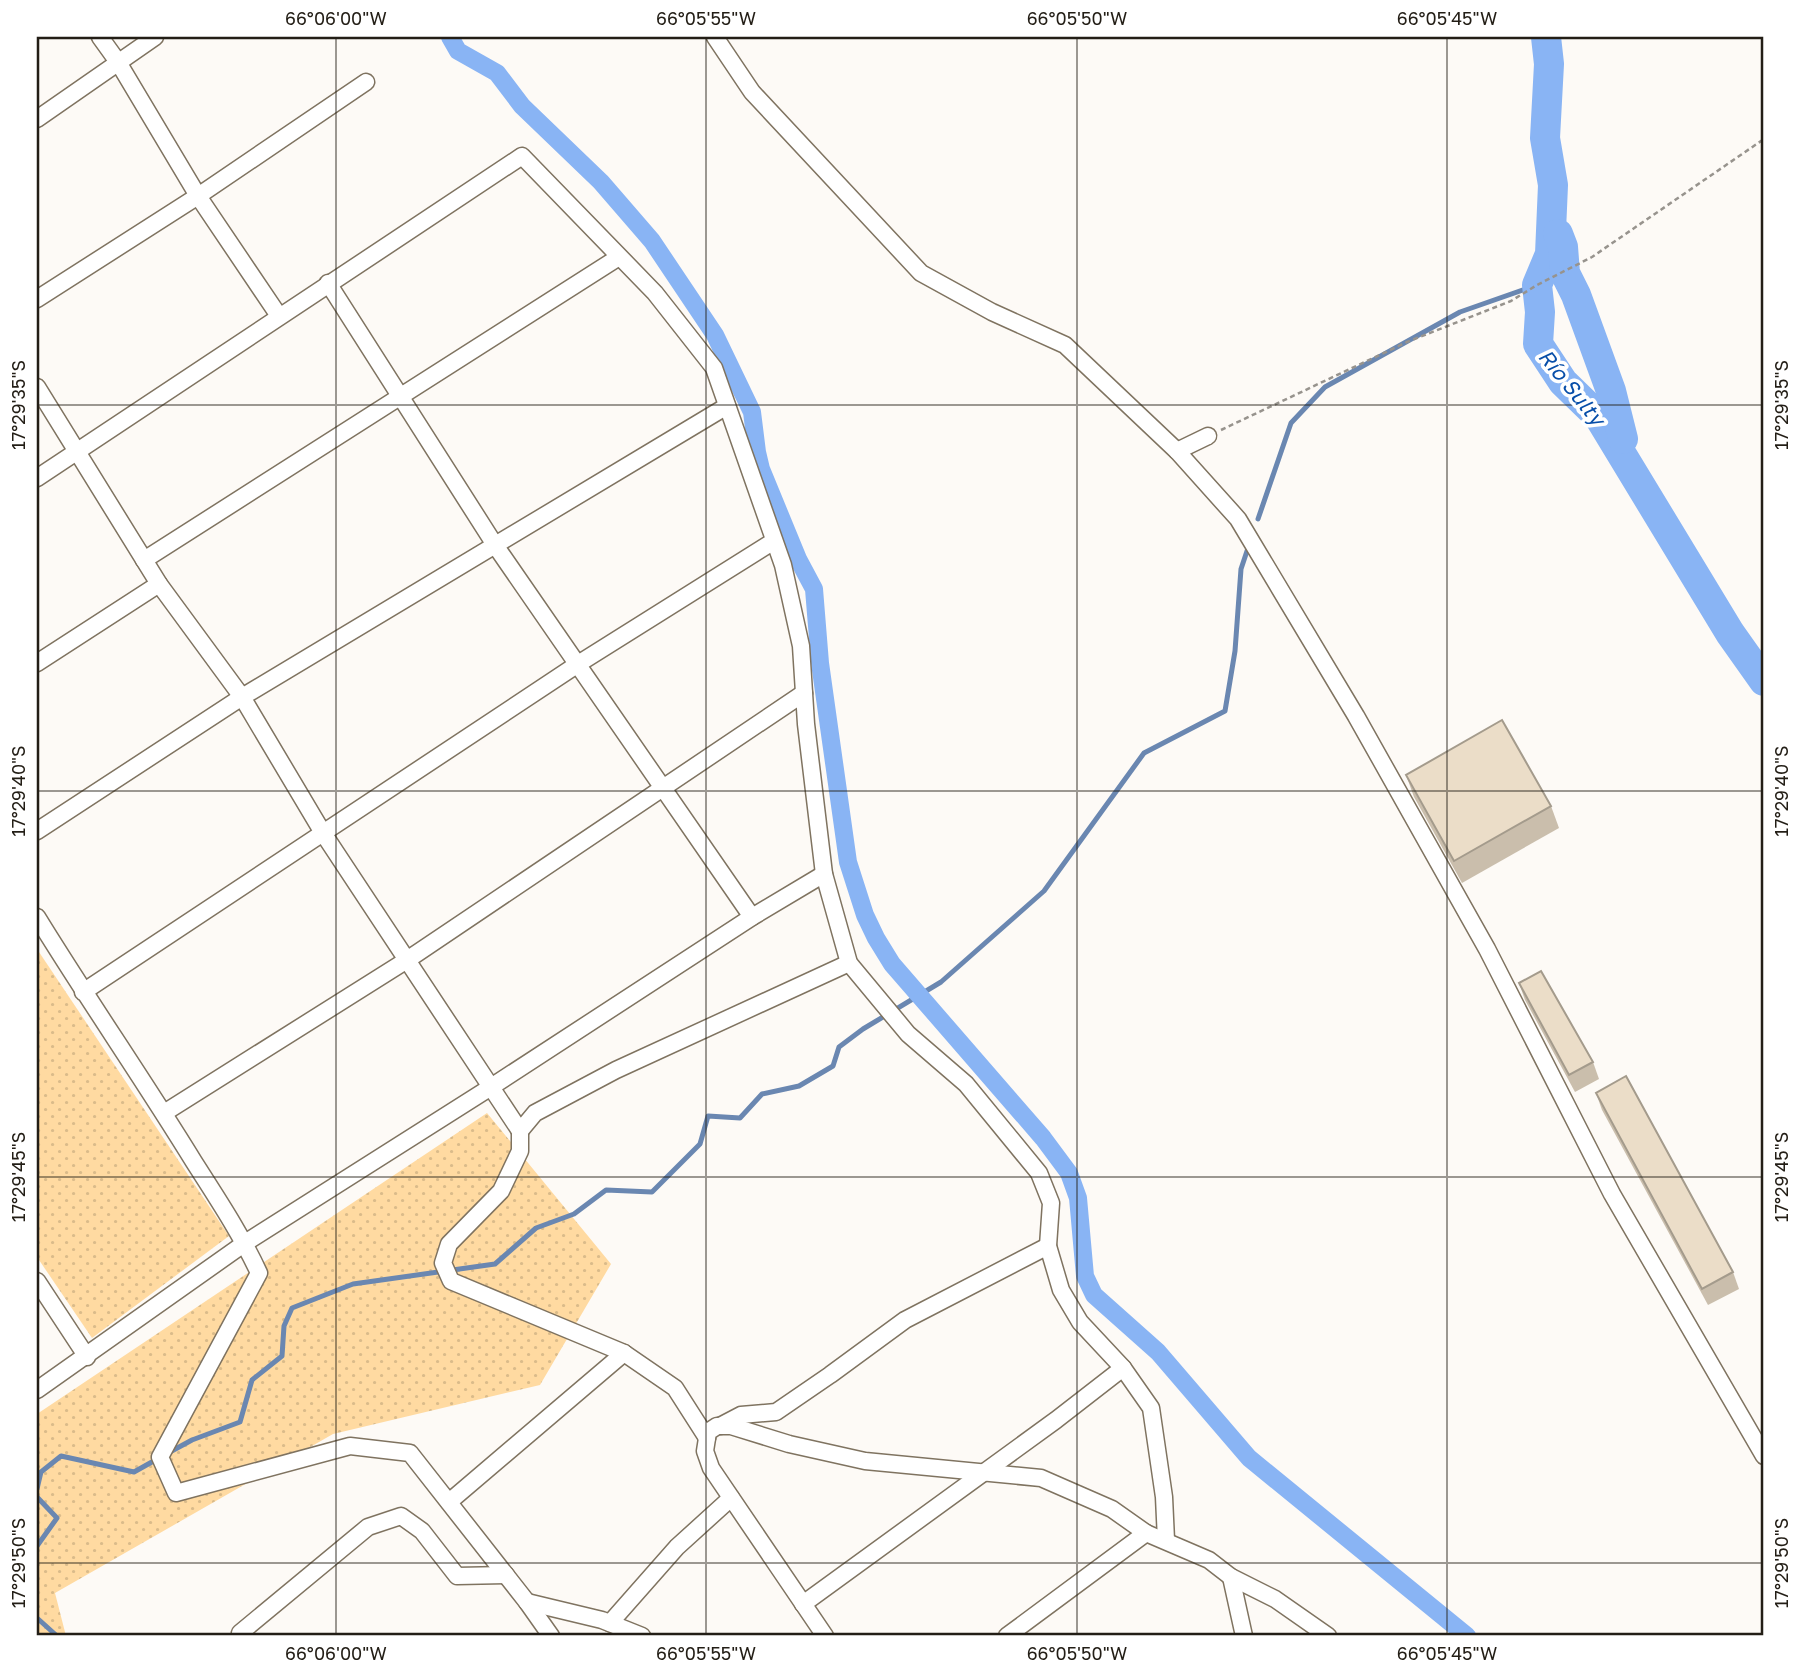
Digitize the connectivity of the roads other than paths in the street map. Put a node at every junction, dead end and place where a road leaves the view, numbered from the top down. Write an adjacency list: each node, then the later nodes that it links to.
1 (100, 37): 4 (street)
2 (155, 37): 4 (street)
3 (715, 37): 17 (street)
4 (118, 62): 6 (street); 7 (street)
5 (366, 82): 7 (street)
6 (37, 119)
7 (198, 196): 10 (street); 11 (street)
8 (619, 257): 9 (street); 13 (street); 14 (street)
9 (328, 284): 11 (street); 13 (street)
10 (37, 299)
11 (279, 316): 16 (street)
12 (37, 387): 16 (street)
13 (400, 396): 20 (street); 21 (street)
14 (727, 406): 19 (street); 20 (street)
15 (1208, 436): 17 (street)
16 (78, 450): 18 (street); 21 (street)
17 (1177, 451): 48 (street)
18 (37, 478)
19 (774, 541): 24 (street); 25 (street)
20 (495, 545): 24 (street); 26 (street)
21 (144, 560): 22 (street)
22 (159, 584): 23 (street); 26 (street)
23 (37, 663)
24 (578, 664): 27 (street); 29 (street)
25 (804, 693): 27 (street); 30 (street)
26 (242, 697): 28 (street); 29 (street)
27 (662, 786): 32 (street); 33 (street)
28 (37, 831)
29 (323, 833): 33 (street); 35 (street)
30 (824, 874): 32 (street); 34 (street)
31 (37, 917): 35 (street)
32 (752, 917): 36 (street)
33 (407, 961): 36 (street); 37 (street)
34 (849, 963): 38 (street); 40 (street)
35 (83, 992): 37 (street)
36 (491, 1087): 38 (street); 39 (street)
37 (164, 1112): 39 (street)
38 (520, 1131): 42 (street)
39 (245, 1243): 43 (street); 51 (street)
40 (1048, 1246): 44 (street); 46 (street)
41 (37, 1281): 43 (street)
42 (624, 1353): 47 (street); 51 (street)
43 (87, 1357): 45 (street)
44 (1123, 1368): 49 (street); 53 (street)
45 (37, 1390)
46 (720, 1426): 47 (street); 49 (street)
47 (707, 1438): 50 (street)
48 (1764, 1456)
49 (983, 1472): 52 (street); 57 (street)
50 (731, 1498): 57 (street); 58 (street)
51 (449, 1502): 54 (street)
52 (1146, 1533): 53 (street); 63 (street)
53 (1166, 1540): 55 (street)
54 (506, 1575): 56 (street); 59 (street)
55 (1230, 1577): 64 (street); 65 (street)
56 (527, 1602): 58 (street); 60 (street)
57 (803, 1604): 62 (street)
58 (610, 1623): 61 (street)
59 (239, 1635)
60 (551, 1636)
61 (642, 1636)
62 (825, 1636)
63 (1007, 1636)
64 (1244, 1636)
65 (1328, 1636)

